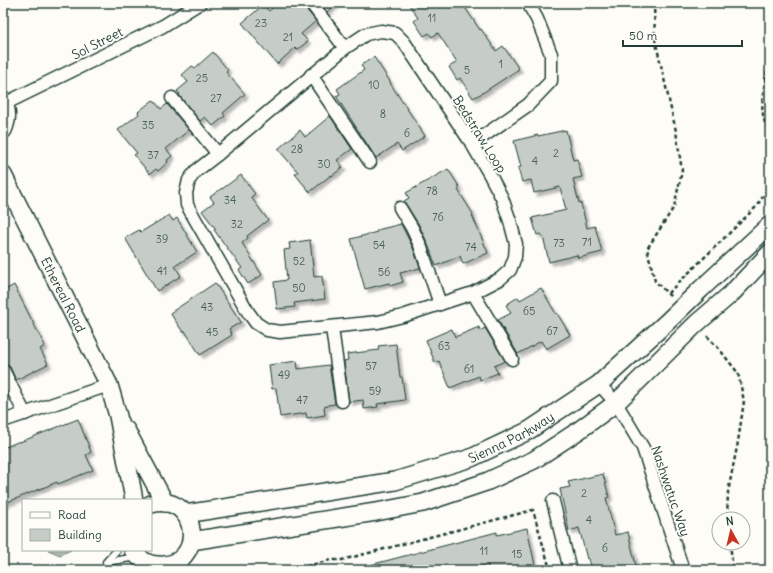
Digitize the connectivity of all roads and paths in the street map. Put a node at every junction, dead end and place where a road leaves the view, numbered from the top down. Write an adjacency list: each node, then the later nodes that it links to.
1 (200, 3): 9 (street, Sol Street)
2 (311, 3): 5 (street)
3 (528, 3): 12 (street)
4 (654, 3): 21 (path)
5 (345, 48): 7 (street, Bedstraw Loop); 12 (street, Bedstraw Loop)
6 (770, 58): 11 (path)
7 (311, 75): 13 (street, Bedstraw Loop); 14 (street)
8 (172, 98): 13 (street)
9 (4, 103): 10 (main road)
10 (3, 130)
11 (770, 133)
12 (472, 144): 20 (street, Bedstraw Loop)
13 (218, 154): 25 (street, Bedstraw Loop)
14 (370, 162)
15 (3, 175): 29 (main road, Ethereal Road)
16 (770, 186): 21 (path)
17 (400, 208): 22 (street)
18 (770, 225): 23 (main road, Sienna Parkway)
19 (770, 253): 24 (main road)
20 (473, 292): 22 (street, Bedstraw Loop); 26 (street)
21 (668, 293): 23 (path)
22 (440, 304): 25 (street, Bedstraw Loop)
23 (682, 309): 28 (main road, Sienna Parkway)
24 (696, 324): 31 (main road); 38 (path)
25 (332, 328): 30 (street)
26 (512, 359)
27 (3, 370): 32 (street)
28 (599, 384): 31 (street, Nashwatuc Way); 39 (main road, Sienna Parkway)
29 (109, 385): 32 (street); 33 (main road, Ethereal Road)
30 (342, 401)
31 (616, 403): 40 (main road); 50 (street, Nashwatuc Way)
32 (25, 414): 34 (street)
33 (118, 416): 35 (main road, Ethereal Road); 37 (main road, Ethereal Road)
34 (3, 421)
35 (134, 499)
36 (553, 501): 49 (street)
37 (158, 503): 39 (main road, Ethereal Road)
38 (727, 511)
39 (185, 514): 40 (main road)
40 (192, 541): 45 (main road)
41 (116, 551): 44 (lane)
42 (134, 551): 44 (lane); 45 (main road)
43 (731, 551): 51 (path)
44 (106, 562): 46 (lane)
45 (165, 567)
46 (104, 570)
47 (293, 570): 48 (path)
48 (555, 570)
49 (570, 570)
50 (683, 570)
51 (733, 570)

